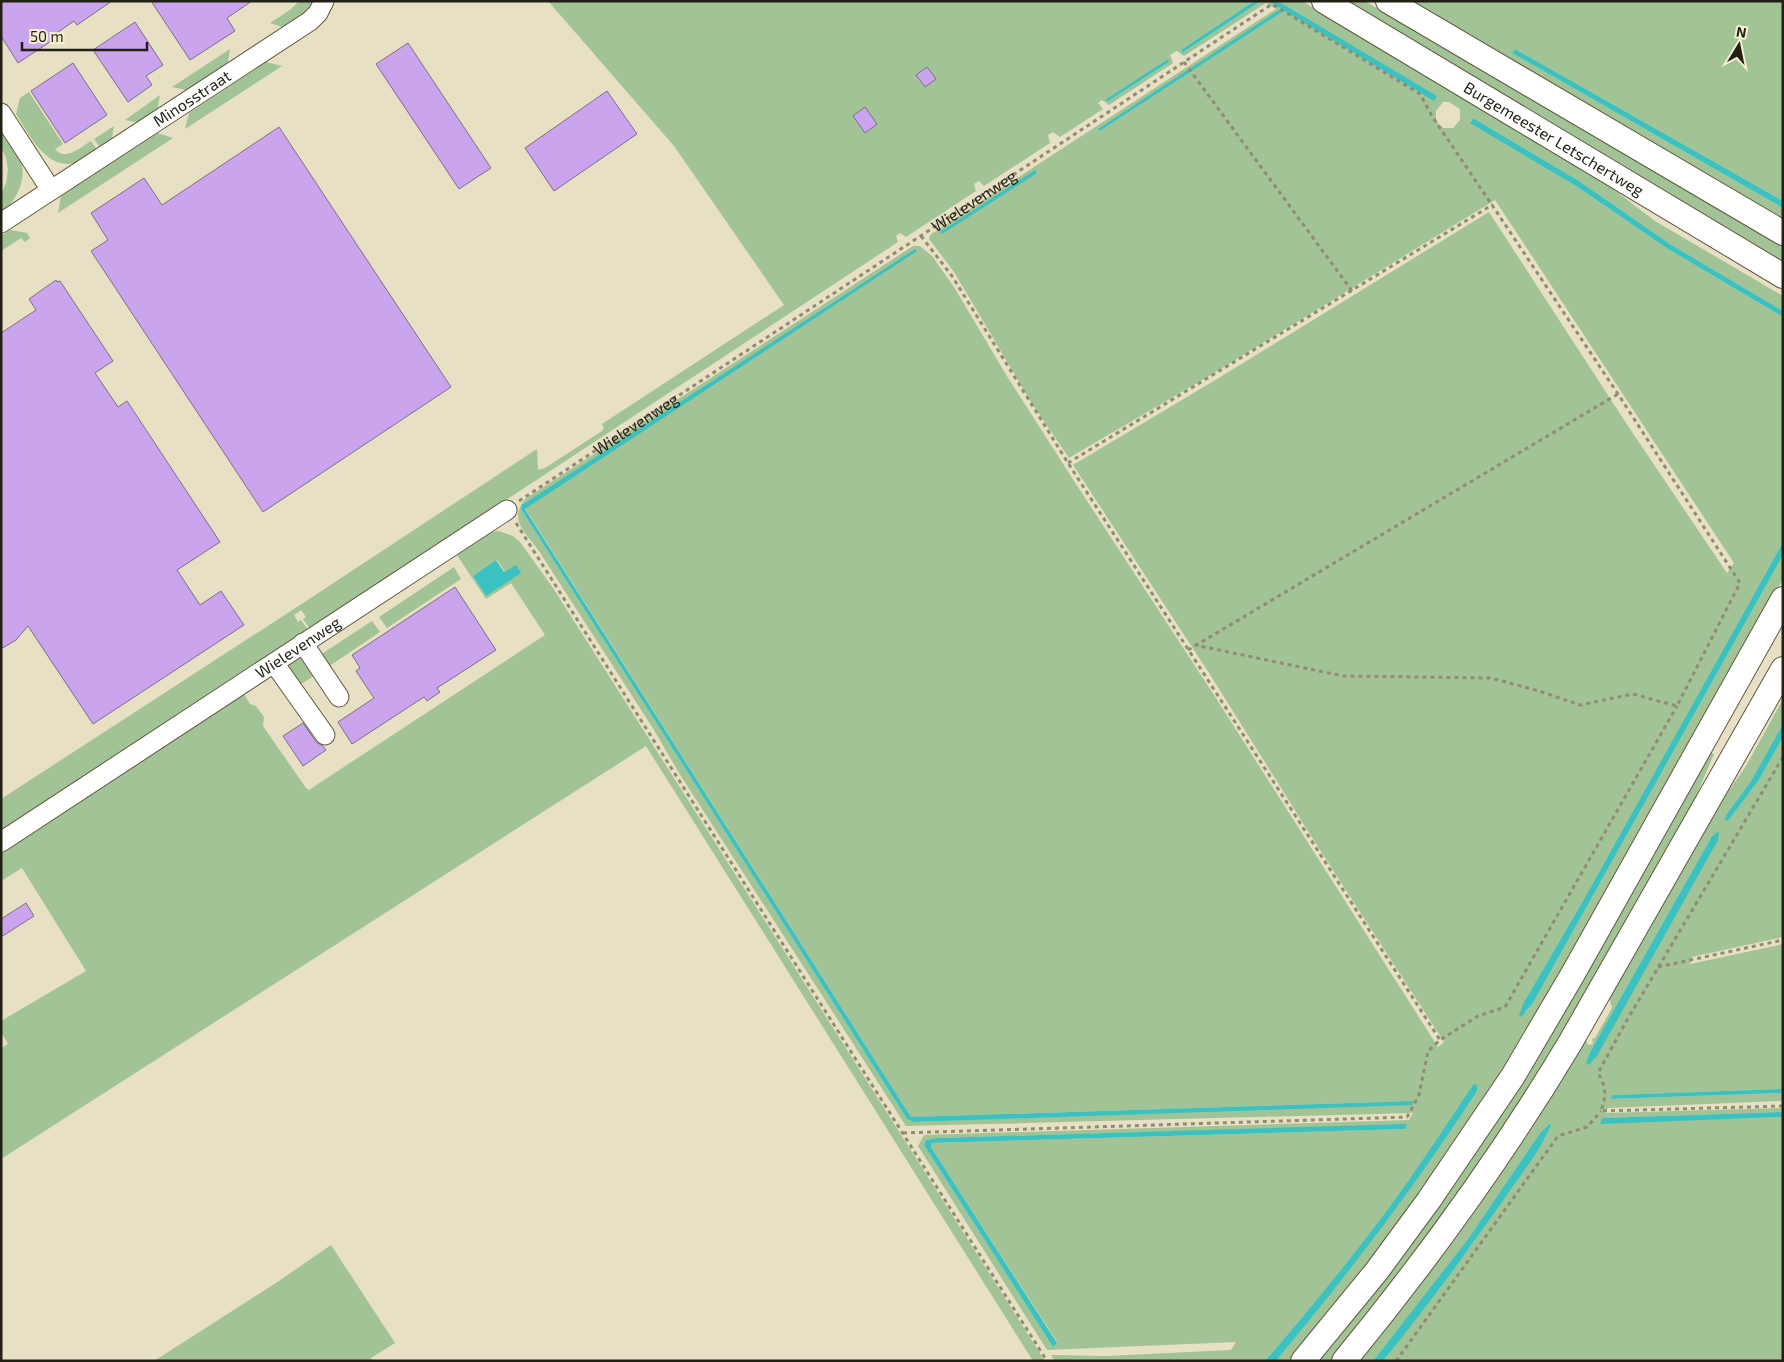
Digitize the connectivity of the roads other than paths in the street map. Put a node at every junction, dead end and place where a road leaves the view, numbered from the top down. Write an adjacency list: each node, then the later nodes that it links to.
1 (324, 1): 5 (street, Minosstraat)
2 (1324, 1): 8 (main road, Burgemeester Letschertweg)
3 (1388, 1): 7 (main road)
4 (1, 113): 5 (street)
5 (51, 190): 6 (street, Minosstraat)
6 (1, 223)
7 (1783, 233)
8 (1783, 276)
9 (507, 510): 11 (street, Wielevenweg)
10 (1783, 600): 17 (main road)
11 (303, 644): 12 (street, Wielevenweg); 14 (street)
12 (274, 663): 15 (street); 16 (street, Wielevenweg)
13 (1783, 669): 18 (main road)
14 (339, 697)
15 (325, 735)
16 (1, 842)
17 (1304, 1361)
18 (1344, 1361)

